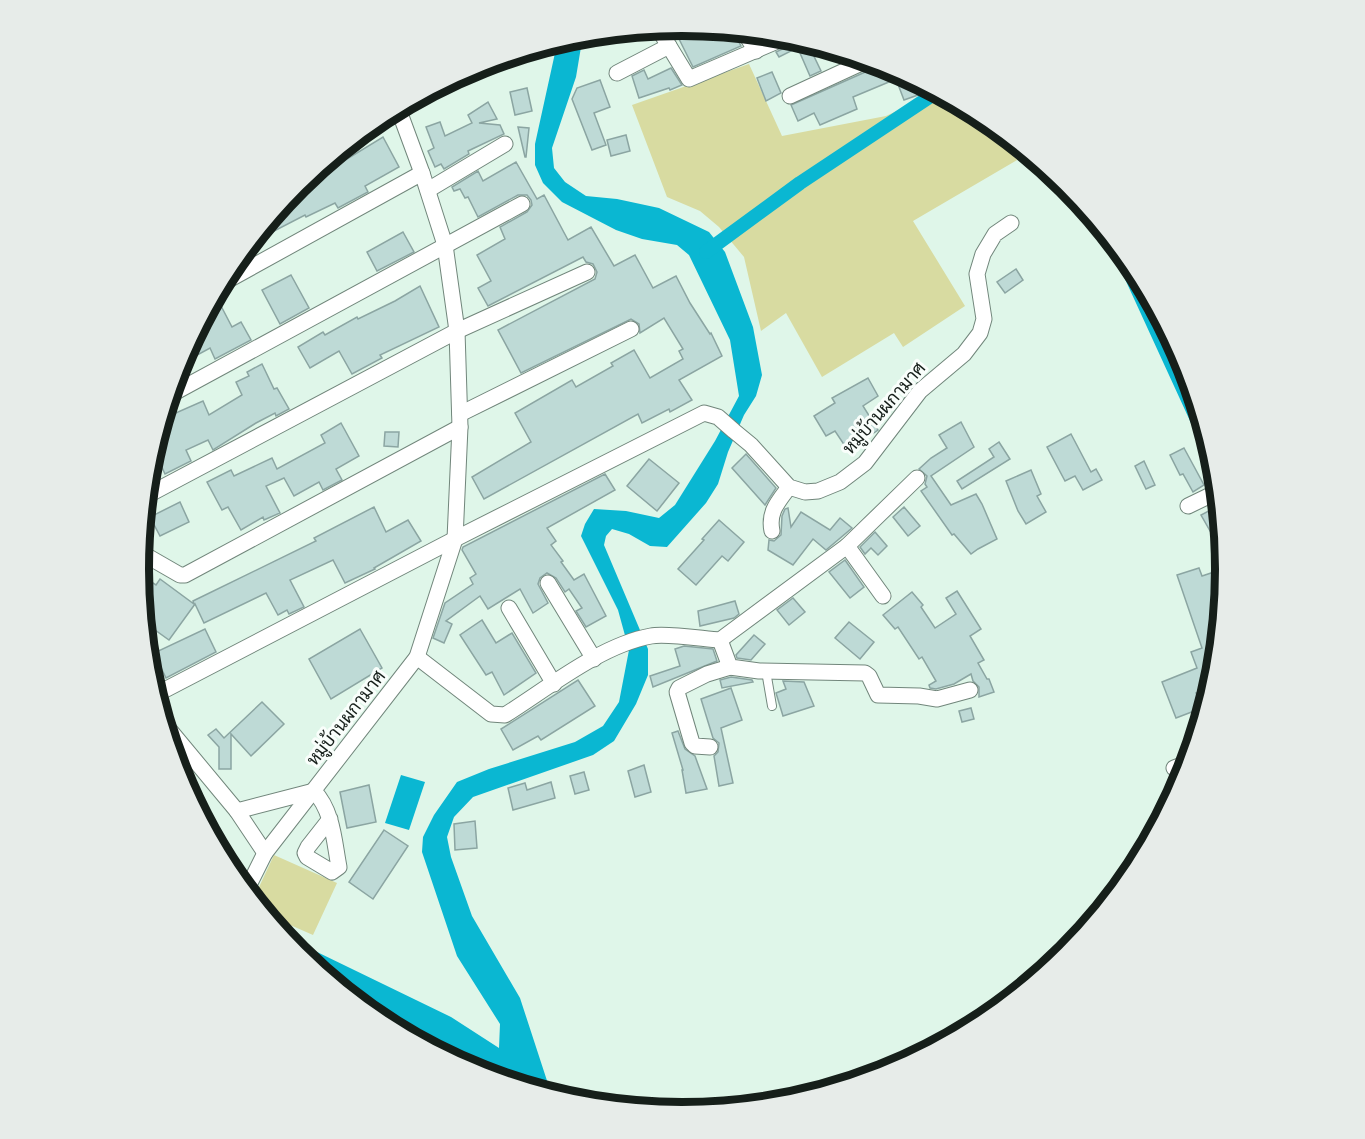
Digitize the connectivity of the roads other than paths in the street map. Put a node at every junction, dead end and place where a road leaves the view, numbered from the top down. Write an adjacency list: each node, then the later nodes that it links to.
1 (663, 37): 4 (street)
2 (750, 41): 5 (street)
3 (772, 44): 5 (street)
4 (669, 46): 5 (street); 7 (street)
5 (756, 51)
6 (857, 65): 8 (street)
7 (617, 73)
8 (790, 96)
9 (401, 116): 11 (street, หมู่บ้านผกามาศ)
10 (505, 144): 12 (street)
11 (422, 173): 12 (street, หมู่บ้านผกามาศ); 17 (street)
12 (428, 190): 15 (street, หมู่บ้านผกามาศ)
13 (522, 204): 15 (street)
14 (1011, 223): 23 (street, หมู่บ้านผกามาศ)
15 (445, 245): 19 (street, หมู่บ้านผกามาศ); 20 (street)
16 (587, 272): 19 (street)
17 (238, 275)
18 (632, 329): 21 (street)
19 (457, 331): 21 (street, หมู่บ้านผกามาศ); 24 (street)
20 (180, 389)
21 (460, 421): 28 (street, หมู่บ้านผกามาศ); 30 (street)
22 (917, 478): 29 (street)
23 (789, 487): 27 (street); 28 (street)
24 (155, 491)
25 (1210, 495): 26 (street)
26 (1188, 506)
27 (772, 531)
28 (455, 539): 35 (street, หมู่บ้านผกามาศ); 41 (street)
29 (846, 546): 32 (street); 34 (street)
30 (149, 557)
31 (548, 583): 36 (street)
32 (883, 596)
33 (509, 608): 39 (street)
34 (720, 640): 36 (street); 37 (street)
35 (417, 657): 39 (street); 47 (street, หมู่บ้านผกามาศ)
36 (594, 659): 39 (street)
37 (730, 667): 38 (street); 44 (street)
38 (766, 671): 40 (street); 42 (lane)
39 (554, 684)
40 (970, 690)
41 (163, 691)
42 (772, 706)
43 (176, 738): 48 (street)
44 (710, 747)
45 (1178, 767): 46 (street)
46 (1174, 768)
47 (314, 791): 48 (street, หมู่บ้านผกามาศ); 49 (street); 50 (street)
48 (237, 811): 50 (street)
49 (330, 819)
50 (266, 853): 51 (street)
51 (251, 882)

